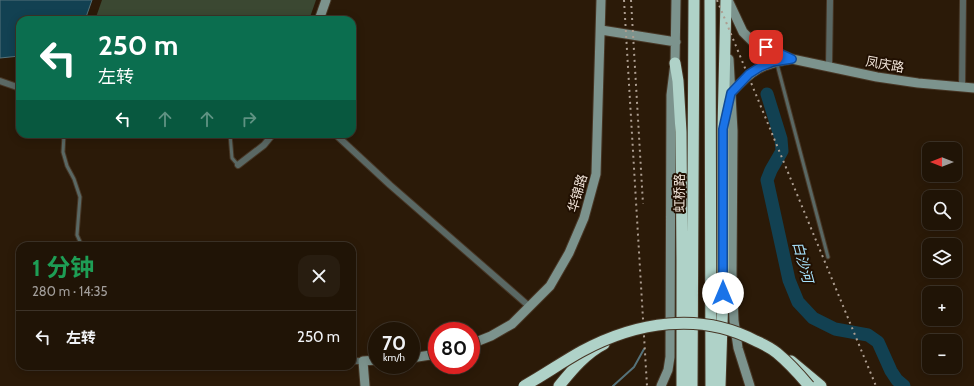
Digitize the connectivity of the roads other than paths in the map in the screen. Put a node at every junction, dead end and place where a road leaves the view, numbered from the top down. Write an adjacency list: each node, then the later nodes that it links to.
1 (326, 0): 9 (main road)
2 (601, 0): 10 (main road, 华锦路)
3 (676, 0): 11 (main road)
4 (694, 0): 41 (highway, 虹桥路)
5 (710, 0): 42 (highway)
6 (727, 0): 12 (main road); 20 (main road); 21 (highway)
7 (830, 0): 15 (street)
8 (963, 0): 18 (street)
9 (320, 16)
10 (601, 30): 11 (main road); 29 (main road, 华锦路)
11 (676, 42): 14 (main road)
12 (792, 59): 13 (main road); 15 (main road, 凤庆路)
13 (776, 61): 20 (main road); 28 (lane)
14 (675, 63): 39 (main road); 40 (highway)
15 (829, 67): 18 (main road, 凤庆路)
16 (0, 81): 17 (street)
17 (16, 87)
18 (962, 88): 19 (main road, 凤庆路)
19 (974, 88)
20 (731, 93): 21 (main road); 44 (main road)
21 (723, 129): 43 (highway)
22 (64, 138): 27 (lane)
23 (230, 138): 26 (lane)
24 (270, 138): 26 (street)
25 (339, 138): 29 (street)
26 (238, 165)
27 (80, 242)
28 (828, 257)
29 (530, 307): 31 (main road, 华锦路)
30 (626, 333): 32 (highway, bridge); 37 (highway, bridge); 38 (highway, bridge)
31 (480, 340)
32 (776, 352): 45 (highway, bridge); 46 (highway, bridge)
33 (356, 361): 34 (street)
34 (363, 361): 35 (main road); 36 (main road)
35 (368, 361)
36 (365, 386)
37 (524, 386)
38 (559, 386)
39 (661, 386)
40 (682, 386)
41 (692, 386)
42 (711, 386)
43 (720, 386)
44 (750, 386)
45 (809, 386)
46 (821, 386)

